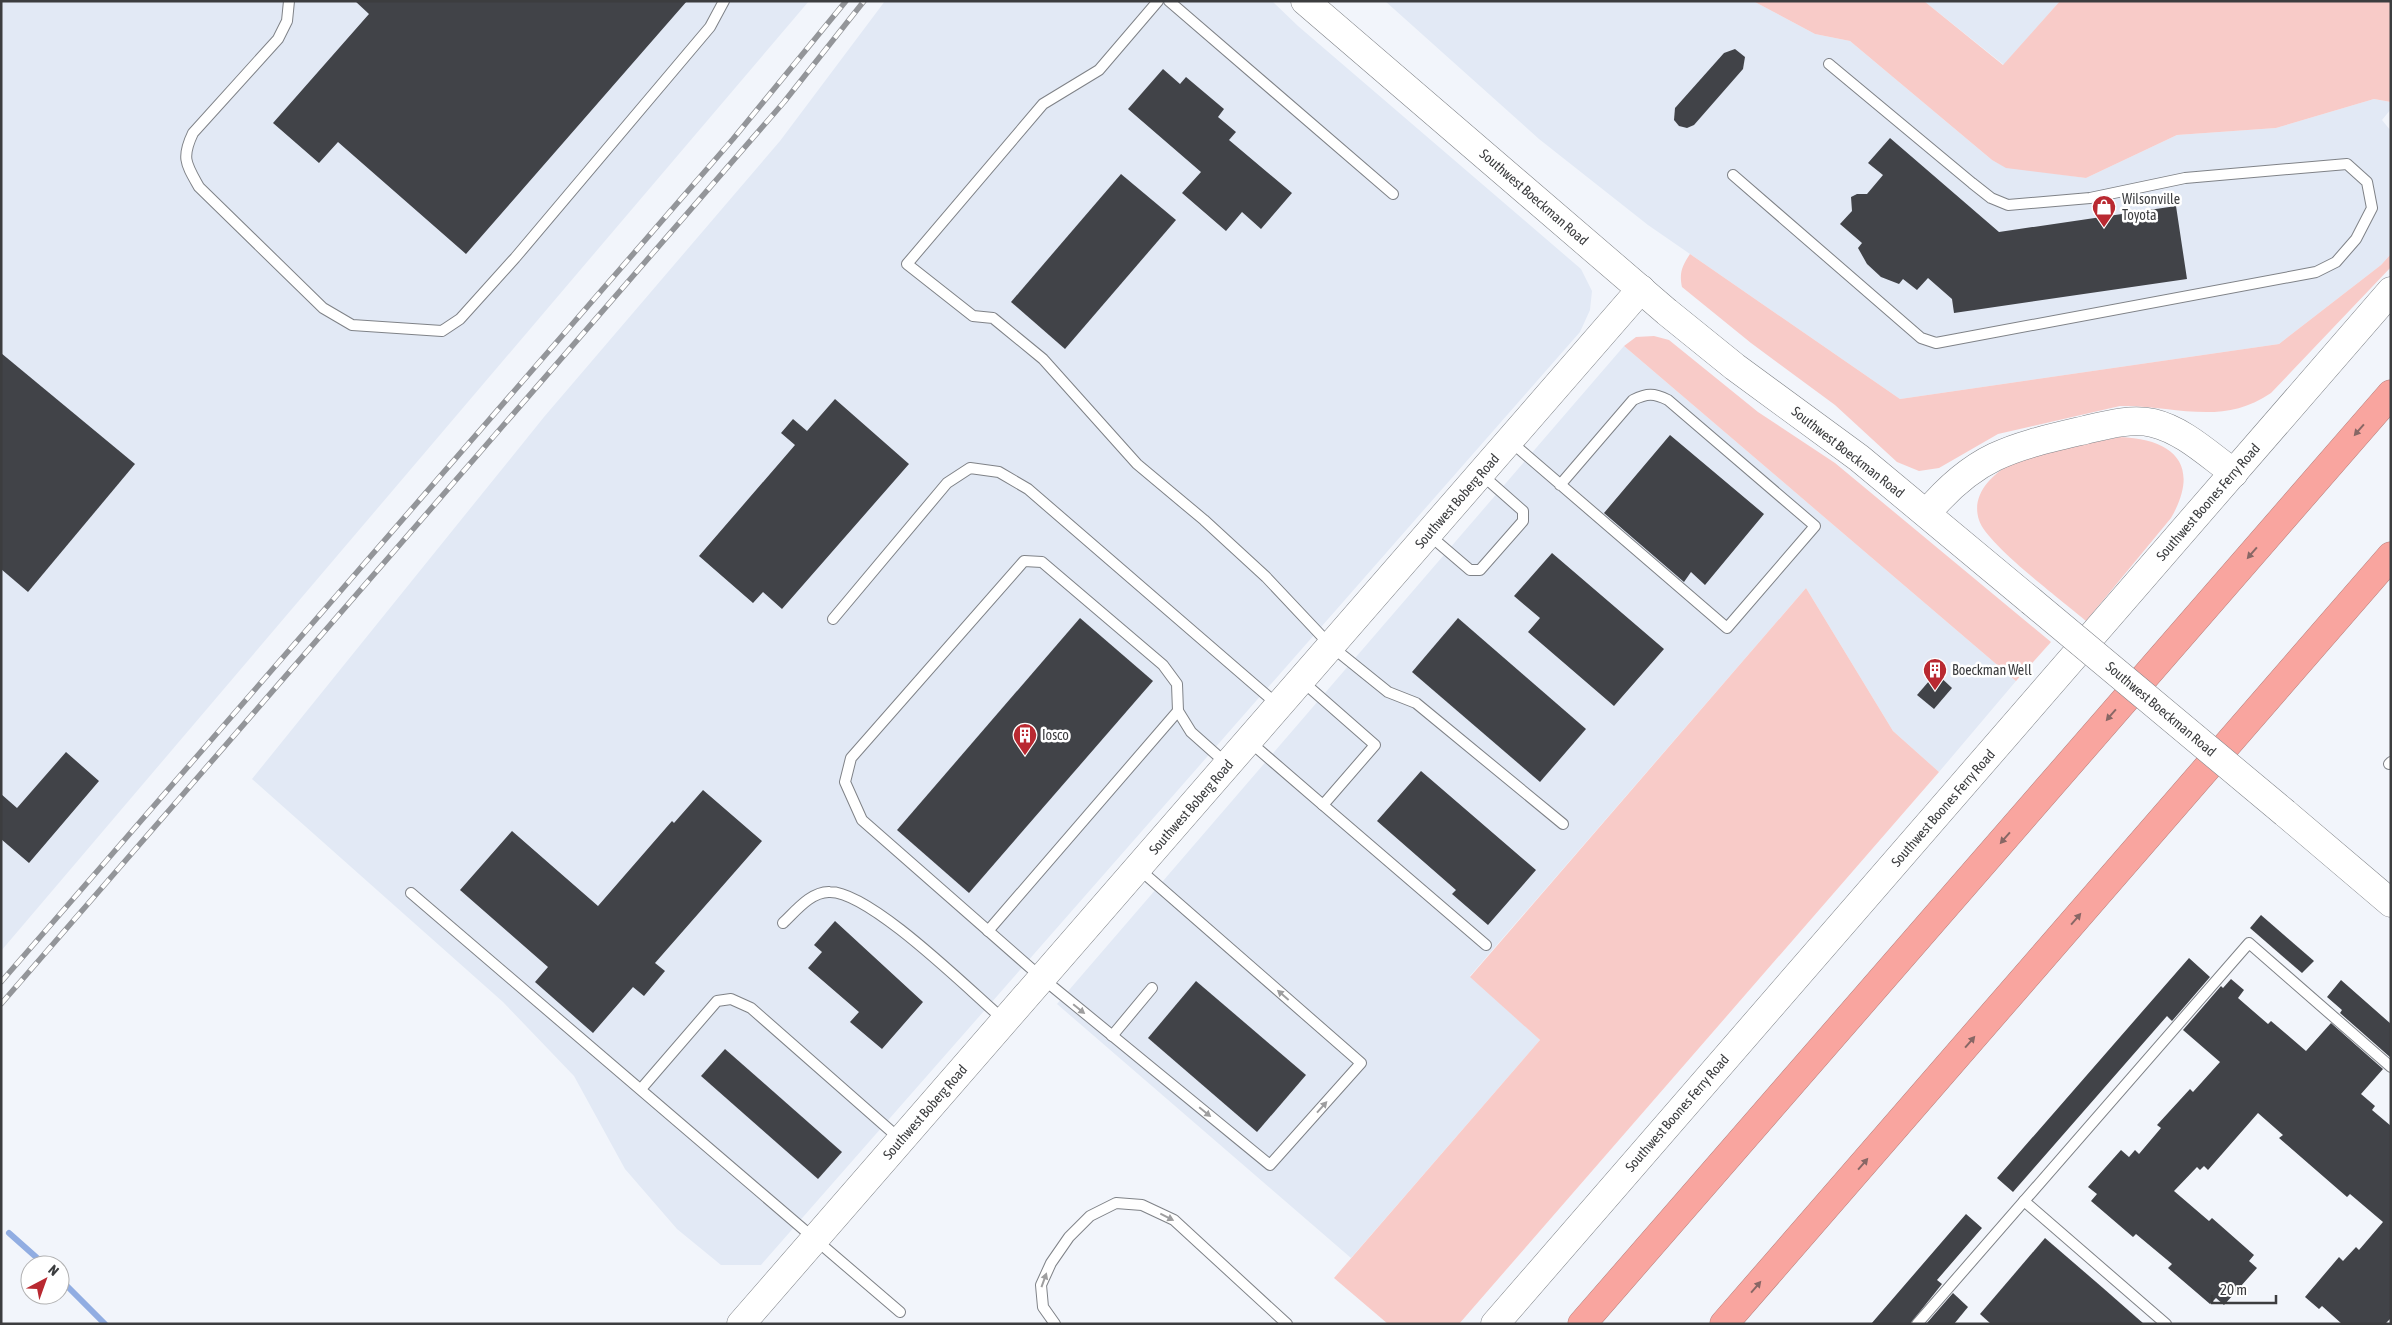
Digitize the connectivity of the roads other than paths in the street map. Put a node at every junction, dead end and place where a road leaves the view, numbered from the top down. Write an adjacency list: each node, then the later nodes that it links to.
1 (289, 1): 2 (lane)
2 (724, 1)
3 (1158, 1): 20 (lane)
4 (1169, 1): 8 (lane)
5 (1305, 1): 9 (street, Southwest Boeckman Road)
6 (1829, 64): 7 (lane)
7 (1733, 175)
8 (1393, 194)
9 (1641, 289): 12 (street, Southwest Boberg Road); 16 (street, Southwest Boeckman Road)
10 (2391, 292): 13 (street, Southwest Boones Ferry Road)
11 (2391, 394): 48 (highway, one-way to 48)
12 (1509, 441): 14 (street, Southwest Boberg Road); 15 (lane)
13 (2234, 473): 16 (street); 47 (street, Southwest Boones Ferry Road)
14 (1480, 474): 17 (street, Southwest Boberg Road); 17 (lane)
15 (1560, 485): 15 (lane)
16 (1927, 513): 30 (street, Southwest Boeckman Road, bridge)
17 (1428, 534): 20 (street, Southwest Boberg Road)
18 (2391, 556): 49 (highway, one-way to 18)
19 (833, 619): 22 (lane)
20 (1331, 646): 21 (street, Southwest Boberg Road); 27 (lane)
21 (1301, 680): 22 (street, Southwest Boberg Road); 26 (lane)
22 (1279, 706): 24 (street, Southwest Boberg Road)
23 (1178, 711): 25 (lane); 32 (lane); 32 (lane)
24 (1249, 740): 25 (street, Southwest Boberg Road); 26 (lane)
25 (1228, 764): 28 (street, Southwest Boberg Road)
26 (1323, 805): 33 (lane)
27 (1563, 824)
28 (1138, 868): 34 (street, Southwest Boberg Road); 37 (lane, one-way to 28)
29 (411, 893): 39 (lane)
30 (2391, 903)
31 (783, 923): 36 (lane)
32 (988, 931): 34 (lane)
33 (1486, 945)
34 (1042, 978): 36 (street, Southwest Boberg Road); 37 (lane, one-way to 37)
35 (1152, 988): 37 (lane)
36 (1004, 1021): 40 (street, Southwest Boberg Road)
37 (1112, 1036)
38 (2391, 1067): 41 (lane)
39 (641, 1089): 40 (lane); 42 (lane)
40 (901, 1140): 42 (street, Southwest Boberg Road)
41 (2024, 1201): 50 (lane); 51 (lane)
42 (816, 1238): 43 (lane); 44 (street, Southwest Boberg Road)
43 (900, 1312)
44 (741, 1324)
45 (1056, 1324): 46 (lane, one-way to 46)
46 (1287, 1324)
47 (1495, 1324)
48 (1582, 1324)
49 (1724, 1324)
50 (1917, 1324)
51 (2166, 1324)

